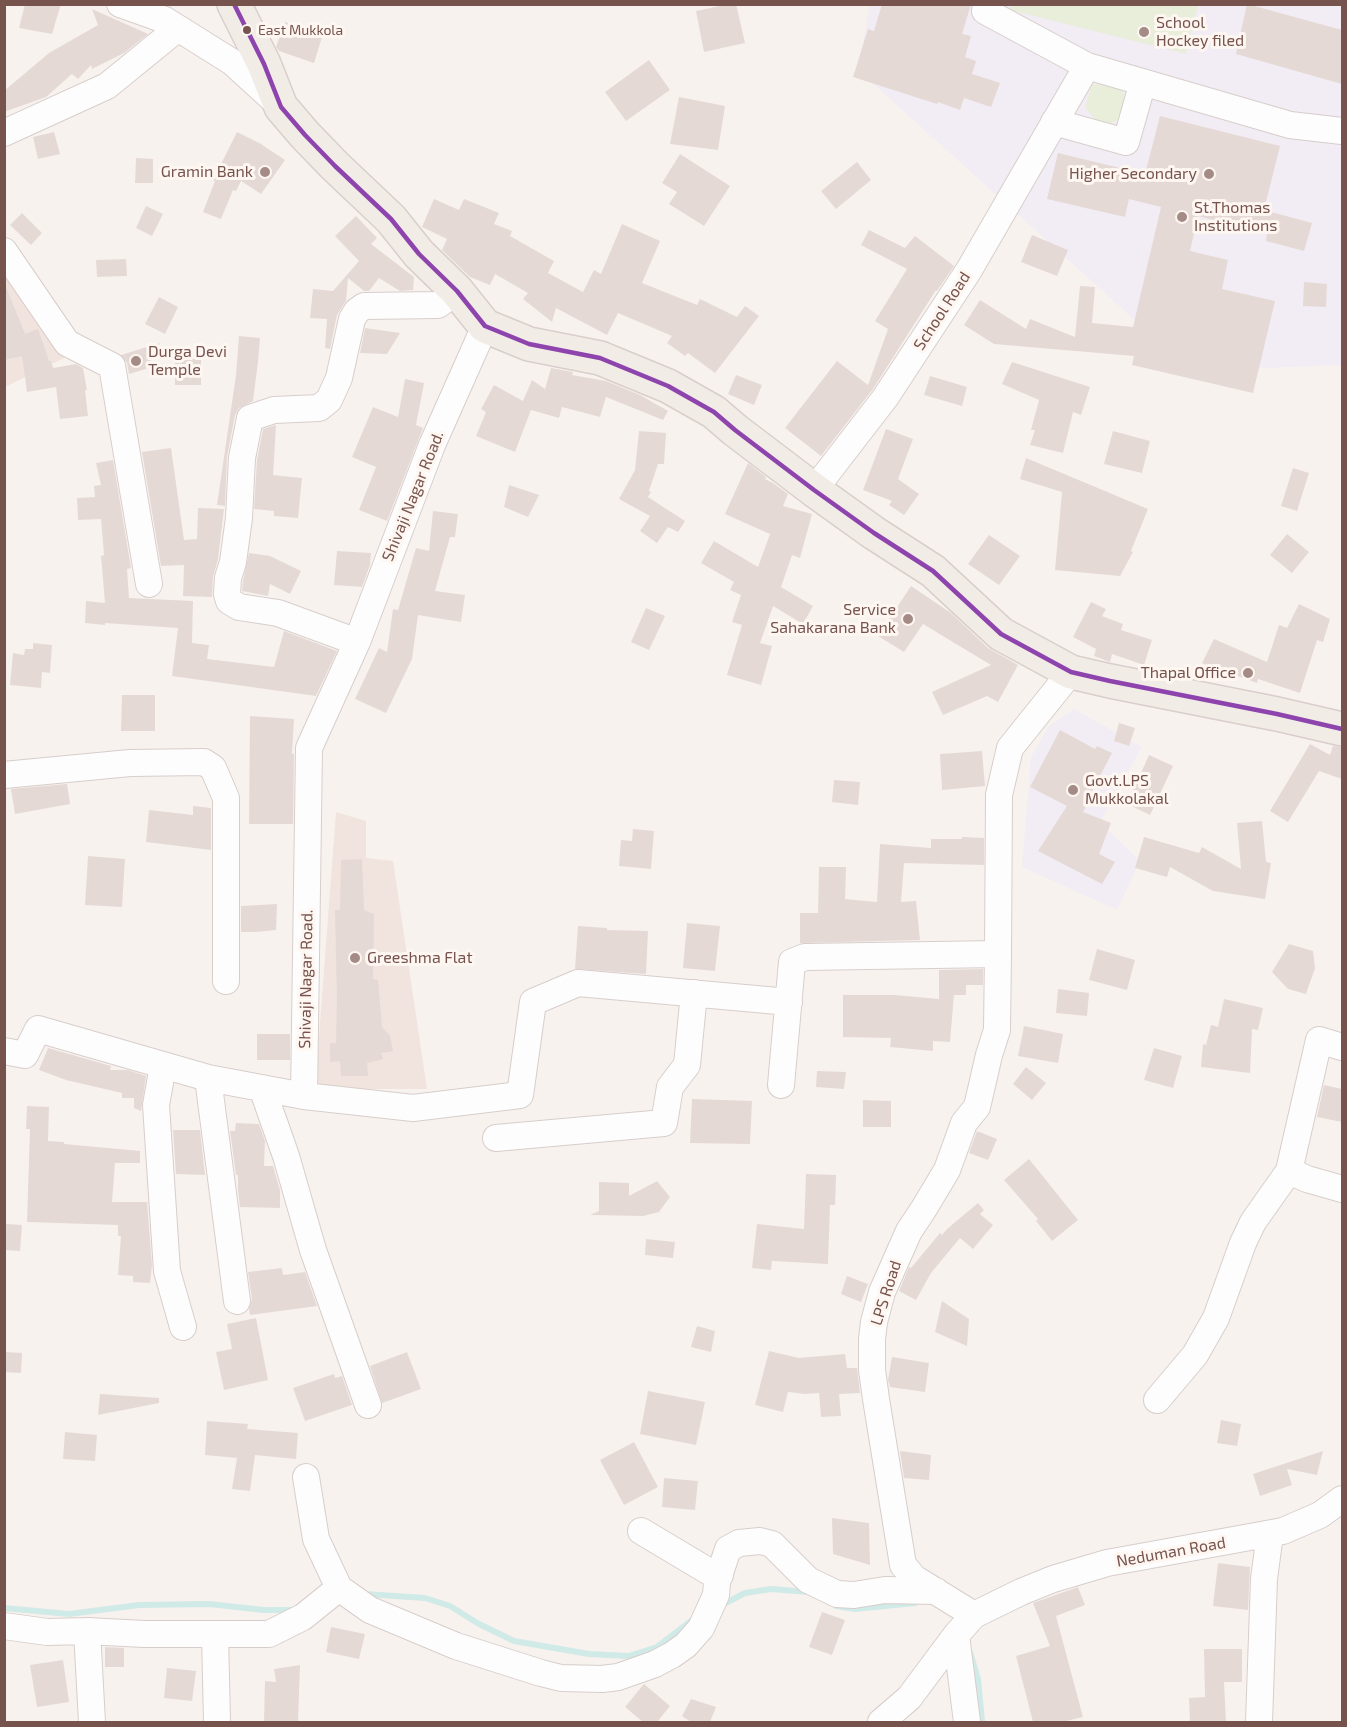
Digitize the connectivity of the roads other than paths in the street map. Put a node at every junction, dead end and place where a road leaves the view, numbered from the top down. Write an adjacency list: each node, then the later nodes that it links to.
1 (120, 4): 4 (street)
2 (234, 4): 7 (main road)
3 (987, 4): 5 (street)
4 (177, 29): 7 (street); 10 (street)
5 (1087, 66): 6 (street); 8 (street, School Road)
6 (1143, 82): 8 (street); 9 (street)
7 (281, 107): 12 (main road)
8 (1054, 122): 14 (street, School Road)
9 (1342, 131)
10 (4, 133)
11 (4, 251): 15 (street)
12 (457, 291): 13 (main road); 16 (street)
13 (485, 326): 14 (main road); 16 (street, Shivaji Nagar Road.)
14 (814, 490): 17 (main road)
15 (149, 584)
16 (357, 642): 30 (street, Shivaji Nagar Road.)
17 (1071, 672): 18 (main road); 20 (street, LPS Road)
18 (1342, 729)
19 (4, 776): 21 (street)
20 (998, 954): 23 (street); 44 (street, LPS Road)
21 (226, 981)
22 (694, 993): 23 (street); 30 (street); 31 (street)
23 (789, 1002): 28 (street)
24 (1342, 1047): 32 (street)
25 (4, 1051): 26 (street)
26 (163, 1066): 27 (street); 35 (street)
27 (208, 1078): 29 (street); 34 (street)
28 (782, 1085)
29 (262, 1088): 30 (street); 37 (street)
30 (304, 1096)
31 (496, 1138)
32 (1288, 1171): 33 (street); 36 (street)
33 (1342, 1189)
34 (237, 1301)
35 (183, 1327)
36 (1158, 1400)
37 (368, 1405)
38 (306, 1477): 43 (street)
39 (1342, 1499): 41 (street, Neduman Road)
40 (641, 1531): 42 (street)
41 (1269, 1534): 45 (street, Neduman Road); 54 (street)
42 (720, 1575): 43 (street); 44 (street)
43 (339, 1588): 48 (street)
44 (936, 1591): 45 (street, LPS Road)
45 (974, 1615): 49 (street)
46 (4, 1626): 47 (street)
47 (87, 1631): 48 (street); 50 (street)
48 (215, 1634): 51 (street)
49 (956, 1635): 52 (street); 53 (street)
50 (92, 1722)
51 (217, 1722)
52 (881, 1722)
53 (967, 1722)
54 (1259, 1722)

